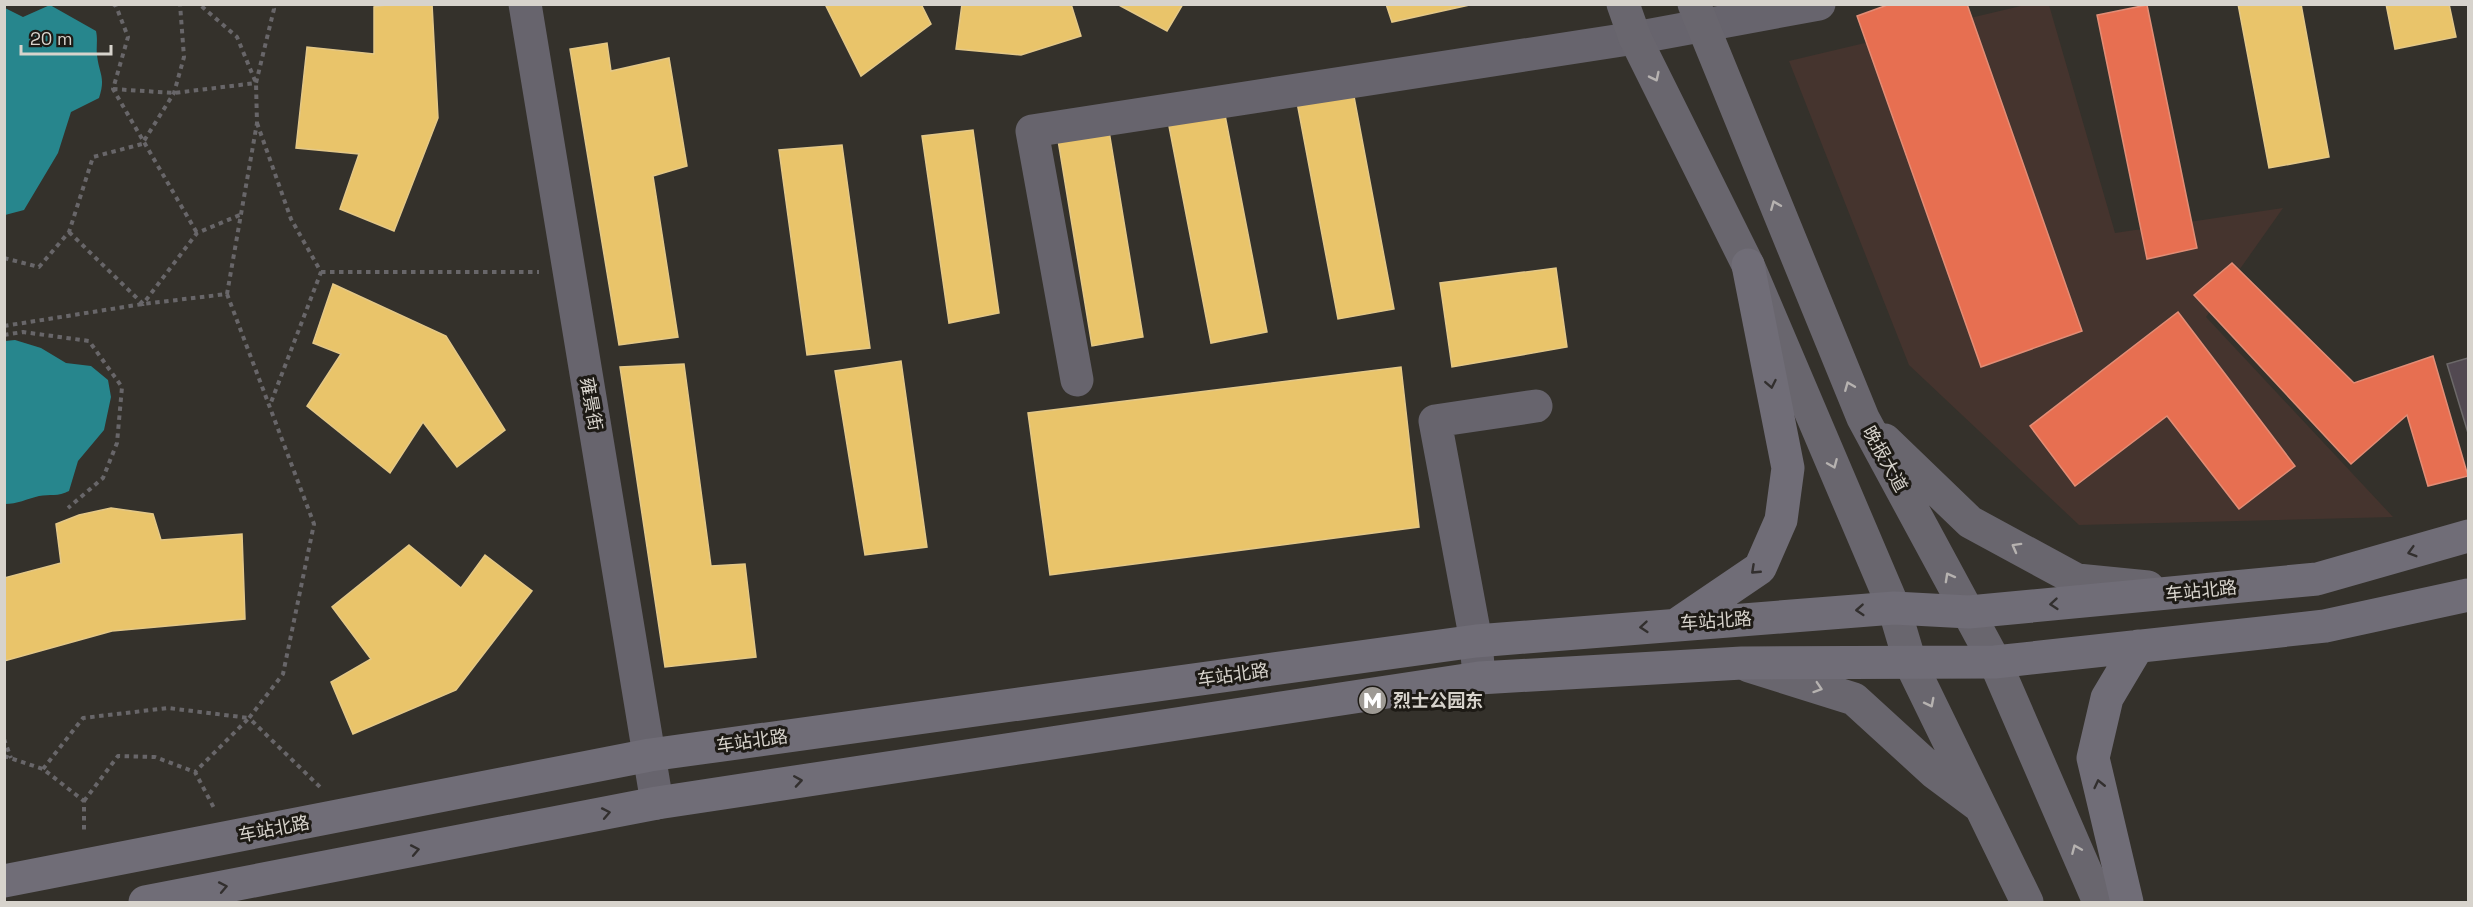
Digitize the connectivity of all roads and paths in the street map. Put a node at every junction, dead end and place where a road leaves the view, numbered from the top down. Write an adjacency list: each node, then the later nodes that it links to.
1 (113, 4): 11 (path)
2 (180, 4): 12 (path)
3 (199, 4): 10 (path)
4 (272, 4): 10 (path)
5 (525, 4): 21 (street, 雍景街)
6 (1623, 4): 9 (main road)
7 (1820, 4): 8 (street)
8 (1698, 15): 9 (street); 29 (main road, 晚报大道, one-way to 8)
9 (1635, 38): 19 (main road, one-way to 19); 26 (street)
10 (256, 83): 12 (path); 13 (path)
11 (112, 89): 12 (path); 14 (path)
12 (174, 93): 14 (path)
13 (257, 123): 15 (path); 20 (path)
14 (142, 144): 16 (path); 17 (path)
15 (240, 214): 17 (path); 22 (path)
16 (69, 232): 18 (path); 23 (path)
17 (197, 233): 23 (path)
18 (4, 258)
19 (1748, 265): 34 (main road, one-way to 34); 36 (main road, one-way to 36)
20 (321, 272): 21 (path); 27 (path)
21 (569, 272): 45 (street, 雍景街)
22 (227, 294): 23 (path); 27 (path)
23 (142, 304): 24 (path)
24 (4, 326)
25 (4, 335): 30 (path)
26 (1077, 380)
27 (269, 406): 43 (path)
28 (1536, 406): 37 (street)
29 (1863, 418): 32 (main road, one-way to 29); 35 (main road, 晚报大道, one-way to 29)
30 (68, 508)
31 (2469, 536): 32 (main road, 车站北路, one-way to 32)
32 (2192, 592): 35 (main road, 车站北路, one-way to 35)
33 (2469, 595): 38 (main road)
34 (1894, 608): 35 (main road, 车站北路); 36 (main road, 车站北路, one-way to 36); 39 (main road)
35 (1969, 612): 40 (main road, 晚报大道)
36 (1678, 624): 37 (main road, 车站北路, one-way to 37)
37 (1476, 641): 42 (street); 45 (main road, 车站北路)
38 (2138, 646): 40 (main road); 60 (main road, one-way to 38)
39 (1910, 662): 40 (main road); 41 (main road); 52 (main road, one-way to 52)
40 (1995, 662): 59 (main road, 晚报大道, one-way to 40)
41 (1742, 663): 42 (main road); 52 (main road, one-way to 52)
42 (1479, 678): 51 (main road, one-way to 42)
43 (249, 718): 48 (path); 49 (path); 53 (path)
44 (4, 739): 47 (path)
45 (650, 755): 51 (street, 雍景街); 53 (main road, 车站北路)
46 (4, 756): 47 (path)
47 (11, 758): 48 (path)
48 (43, 769): 50 (path)
49 (195, 772): 50 (path); 54 (path)
50 (84, 801): 55 (path)
51 (657, 803): 58 (main road, one-way to 51)
52 (1984, 809): 57 (main road)
53 (348, 814): 54 (main road, 车站北路)
54 (226, 838): 55 (main road, 车站北路)
55 (85, 866): 56 (main road, 车站北路)
56 (4, 881)
57 (2027, 902)
58 (145, 903)
59 (2099, 903)
60 (2127, 903)

